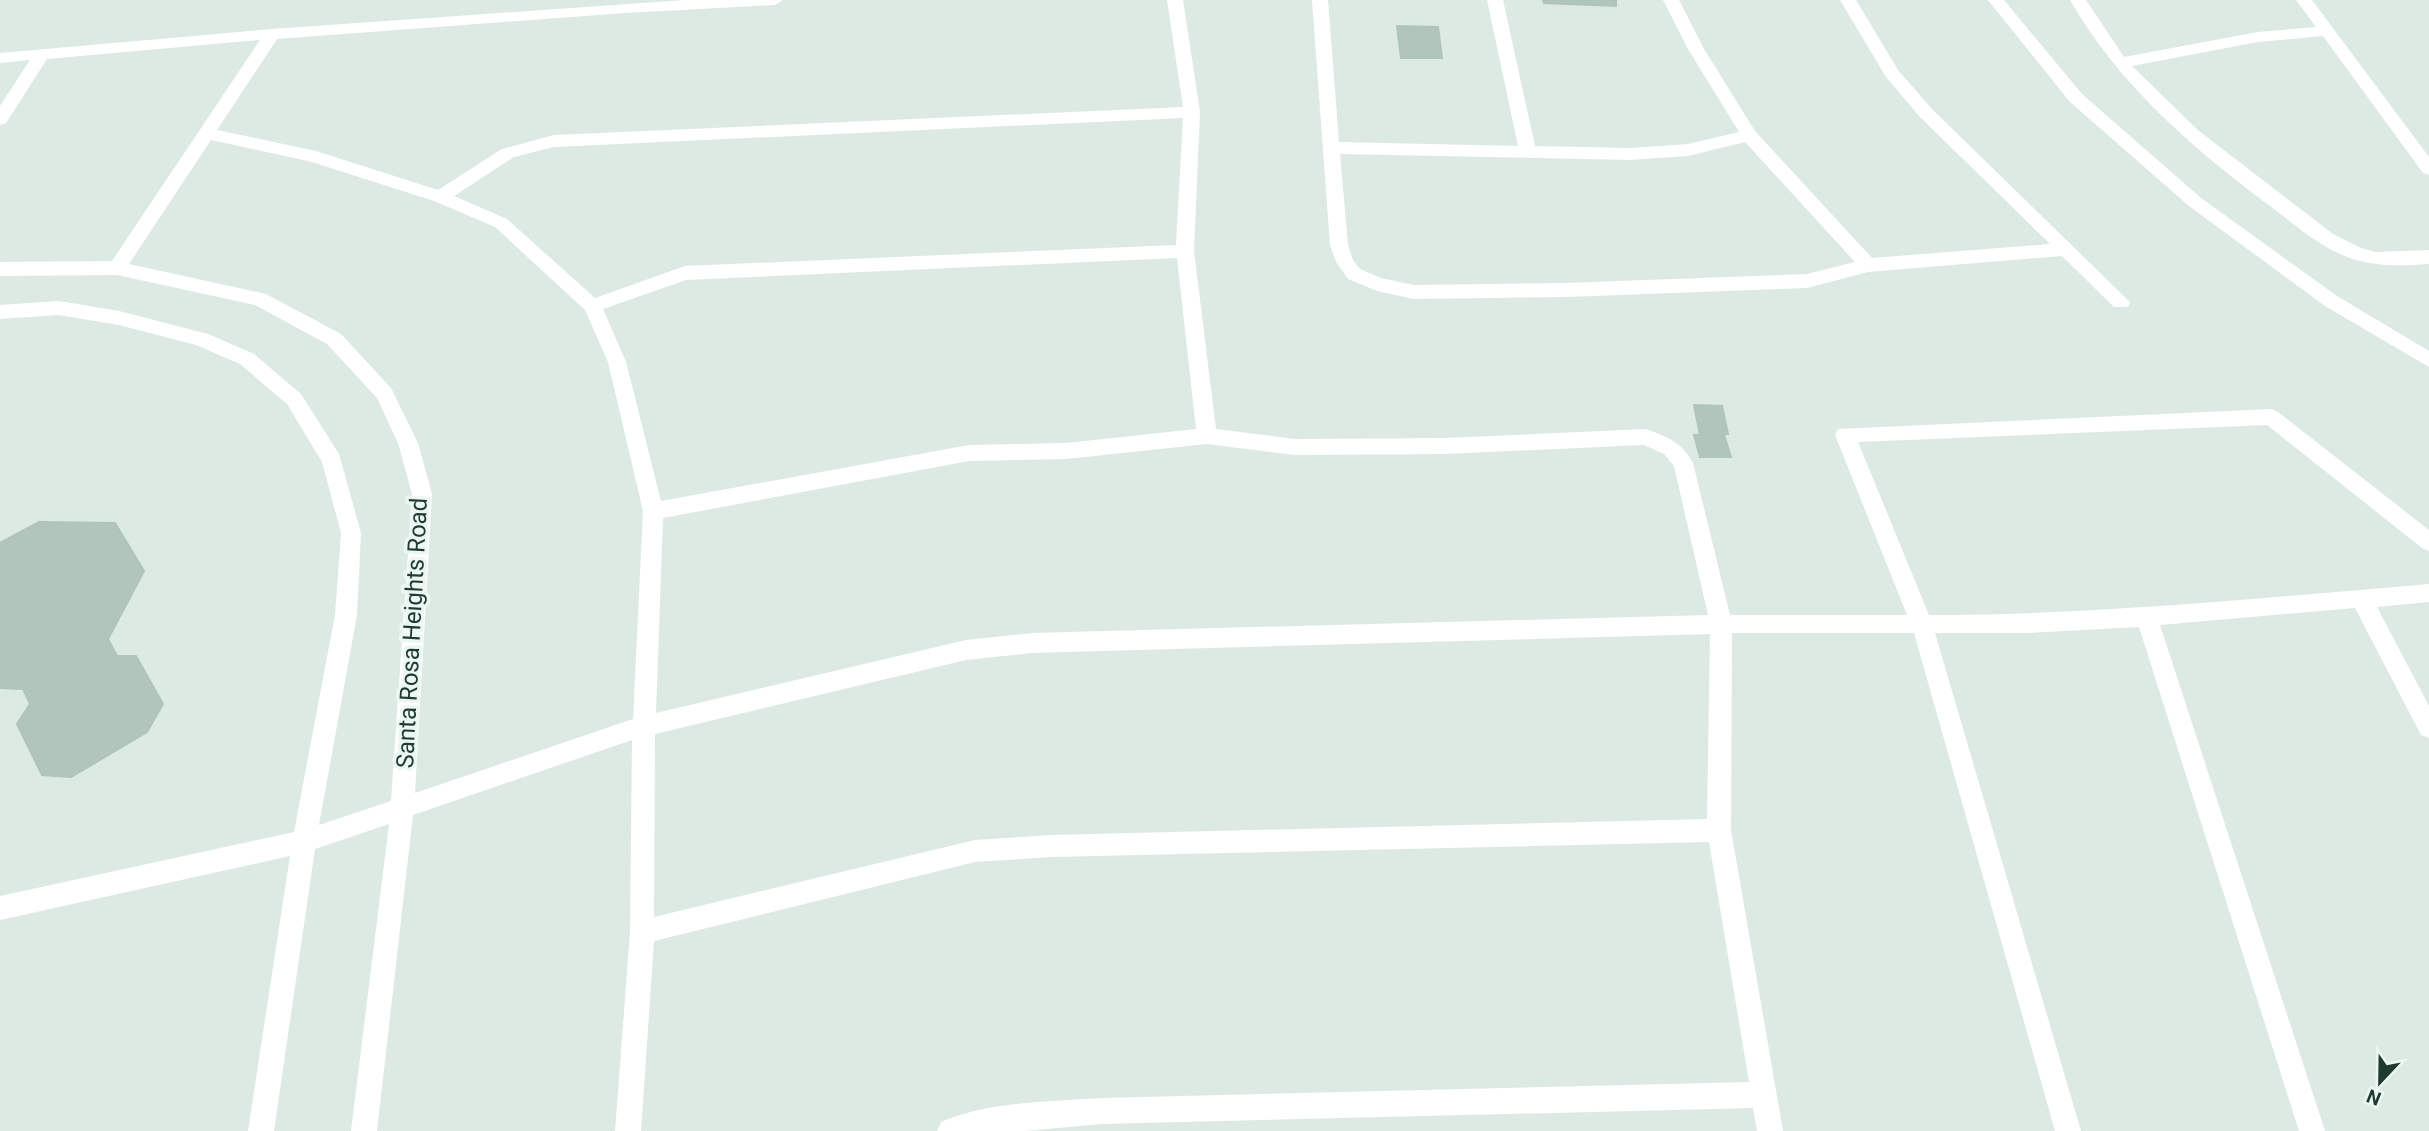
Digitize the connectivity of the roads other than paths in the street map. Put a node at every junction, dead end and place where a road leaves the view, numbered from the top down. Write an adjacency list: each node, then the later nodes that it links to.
1 (775, 0): 11 (street)
2 (1175, 0): 15 (street)
3 (1320, 0): 19 (street)
4 (1495, 0): 20 (street)
5 (1671, 0): 18 (street)
6 (1848, 0): 23 (street)
7 (1996, 0): 32 (street)
8 (2078, 0): 14 (street)
9 (2304, 0): 10 (street)
10 (2325, 31): 14 (street); 21 (street)
11 (272, 34): 12 (street); 17 (street)
12 (43, 53): 13 (street); 16 (street)
13 (0, 58)
14 (2122, 63): 25 (street)
15 (1192, 112): 22 (street); 24 (street)
16 (0, 119)
17 (206, 133): 22 (street); 27 (street)
18 (1749, 135): 20 (street); 26 (street)
19 (1330, 148): 20 (street); 26 (street)
20 (1528, 152)
21 (2429, 169)
22 (440, 197): 30 (street)
23 (2066, 248): 26 (street); 29 (street)
24 (1185, 251): 30 (street); 33 (street)
25 (2429, 257)
26 (1868, 265)
27 (117, 268): 28 (street, Santa Rosa Heights Road); 43 (street, Santa Rosa Heights Road)
28 (0, 270)
29 (2121, 302)
30 (592, 306): 34 (street)
31 (0, 312): 45 (street)
32 (2429, 360)
33 (1207, 436): 34 (street); 39 (street)
34 (653, 510): 41 (street)
35 (2429, 542): 40 (street)
36 (2429, 593): 37 (street)
37 (2362, 600): 38 (street); 42 (street)
38 (2147, 617): 40 (street); 55 (street)
39 (1721, 624): 40 (street); 41 (street); 44 (street)
40 (1922, 625): 54 (street)
41 (644, 726): 43 (street); 47 (street)
42 (2429, 728)
43 (402, 808): 45 (street); 50 (street, Santa Rosa Heights Road)
44 (1719, 830): 47 (street); 48 (street)
45 (304, 841): 46 (street); 49 (street)
46 (0, 908)
47 (642, 932): 51 (street)
48 (1764, 1095): 52 (street); 53 (street)
49 (261, 1131)
50 (363, 1131)
51 (628, 1131)
52 (950, 1131)
53 (1770, 1131)
54 (2068, 1131)
55 (2312, 1131)

